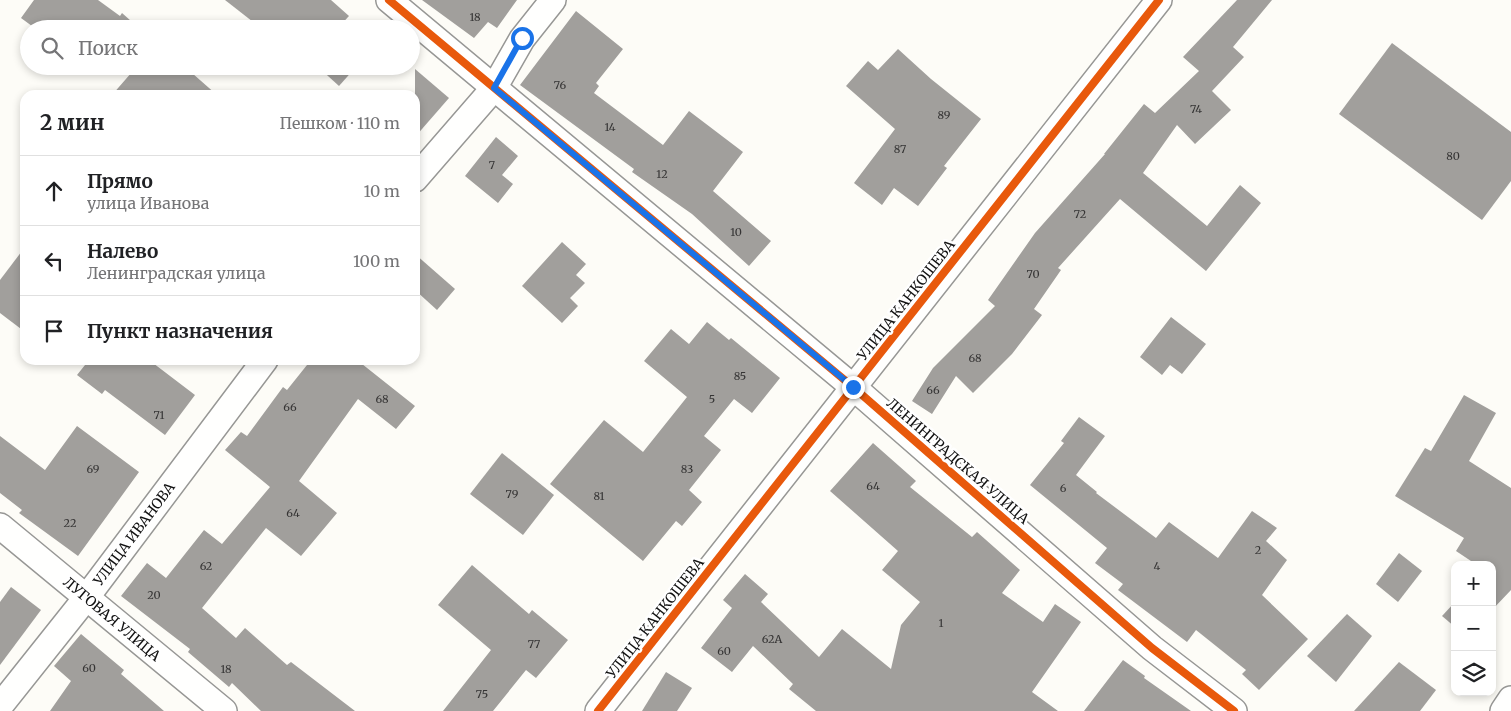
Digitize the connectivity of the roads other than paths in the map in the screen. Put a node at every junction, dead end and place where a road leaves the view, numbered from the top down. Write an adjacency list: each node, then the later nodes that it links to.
1 (389, 0): 4 (street, ЛЕНИНГРАДСКАЯ УЛИЦА)
2 (552, 0): 6 (street)
3 (1159, 0): 9 (street, УЛИЦА КАНКОШЕВА)
4 (413, 20)
5 (420, 26): 6 (street, ЛЕНИНГРАДСКАЯ УЛИЦА)
6 (494, 88): 7 (street); 9 (street, ЛЕНИНГРАДСКАЯ УЛИЦА)
7 (420, 173)
8 (261, 365): 11 (street, УЛИЦА ИВАНОВА)
9 (853, 387): 15 (street, УЛИЦА КАНКОШЕВА); 16 (street, ЛЕНИНГРАДСКАЯ УЛИЦА)
10 (0, 526): 11 (street, ЛУГОВАЯ УЛИЦА)
11 (86, 598): 13 (street, УЛИЦА ИВАНОВА); 14 (street, ЛУГОВАЯ УЛИЦА)
12 (1511, 699): 17 (street)
13 (0, 706)
14 (224, 711)
15 (598, 711)
16 (1234, 711)
17 (1503, 711)

